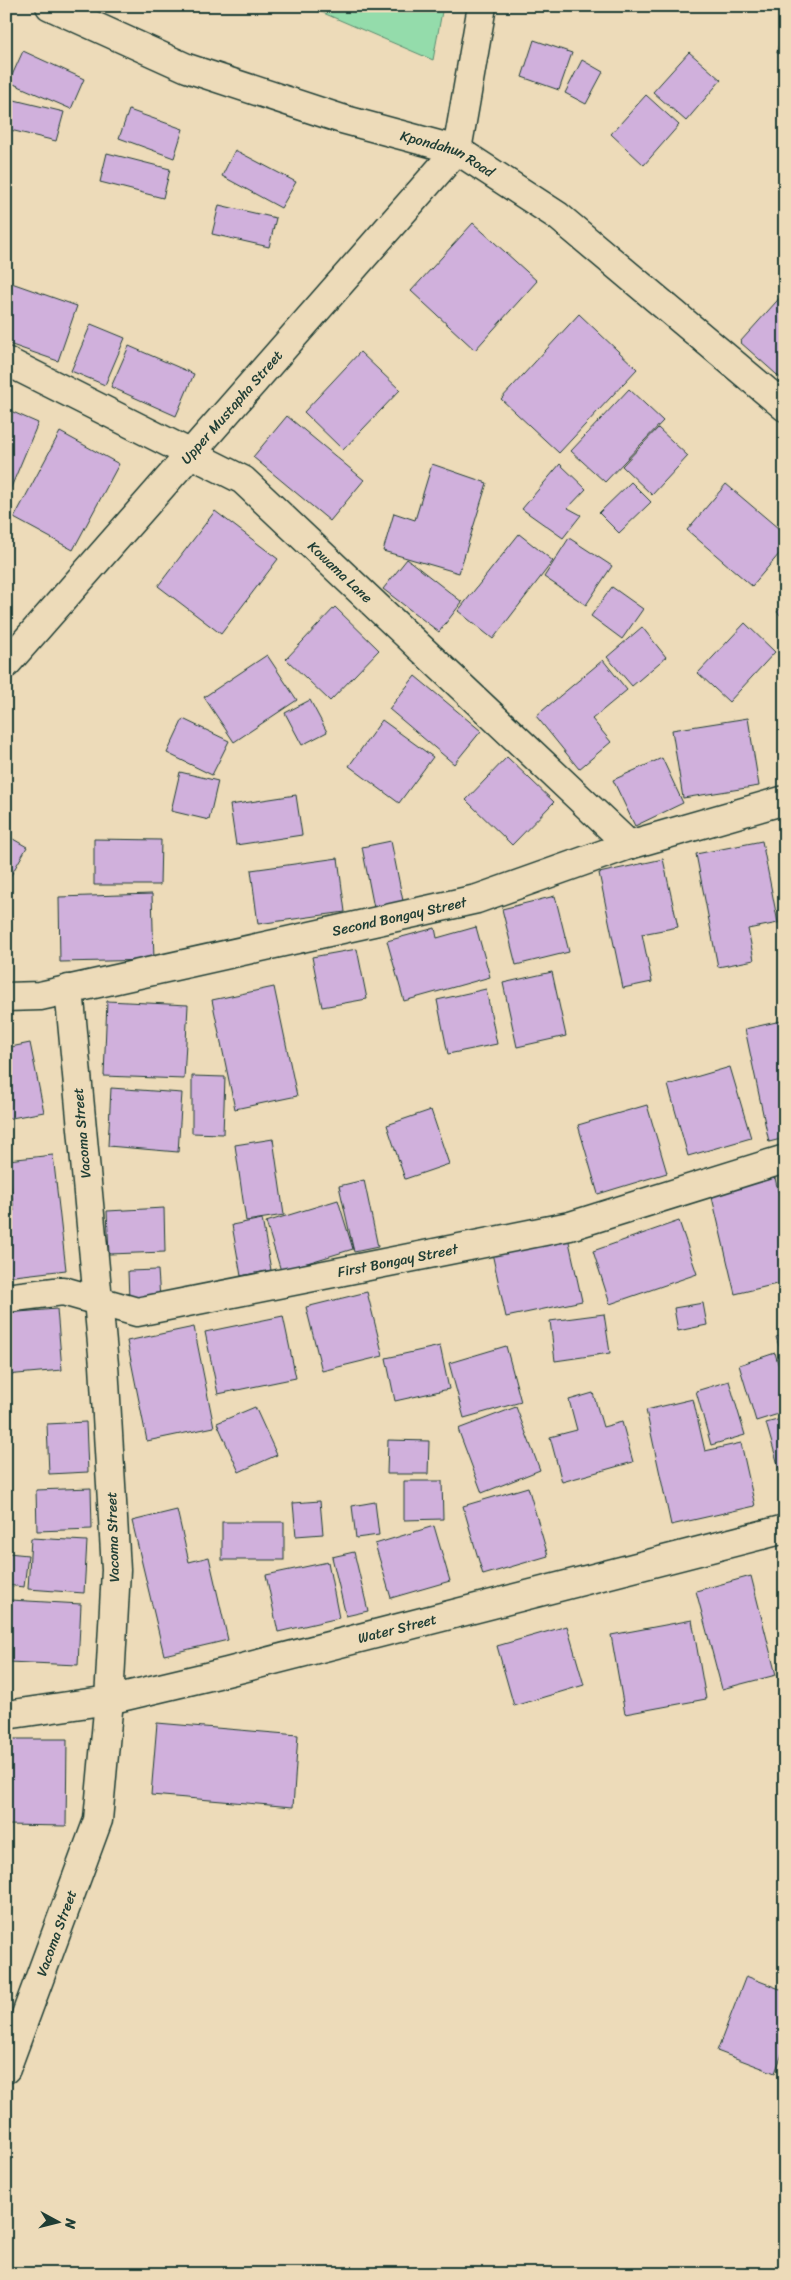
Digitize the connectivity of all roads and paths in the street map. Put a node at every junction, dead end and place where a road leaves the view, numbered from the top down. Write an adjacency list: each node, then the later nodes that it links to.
1 (50, 6): 3 (street, Kpondahun Road)
2 (482, 6): 3 (street)
3 (457, 150): 5 (street, Kpondahun Road); 6 (street, Upper Mustapha Street)
4 (6, 361): 6 (street, Kowama Lane)
5 (785, 407)
6 (191, 452): 7 (street, Upper Mustapha Street); 9 (street, Kowama Lane)
7 (6, 664)
8 (785, 800): 9 (street, Second Bongay Street)
9 (629, 845): 10 (street, Second Bongay Street)
10 (69, 989): 11 (street, Second Bongay Street); 14 (street, Vacoma Street)
11 (6, 997)
12 (785, 1159): 14 (street, First Bongay Street)
13 (6, 1298): 14 (street, First Bongay Street)
14 (97, 1302): 16 (street, Vacoma Street)
15 (785, 1529): 16 (street, Water Street)
16 (109, 1700): 17 (street, Water Street); 18 (street, Vacoma Street)
17 (6, 1715)
18 (6, 2069)

